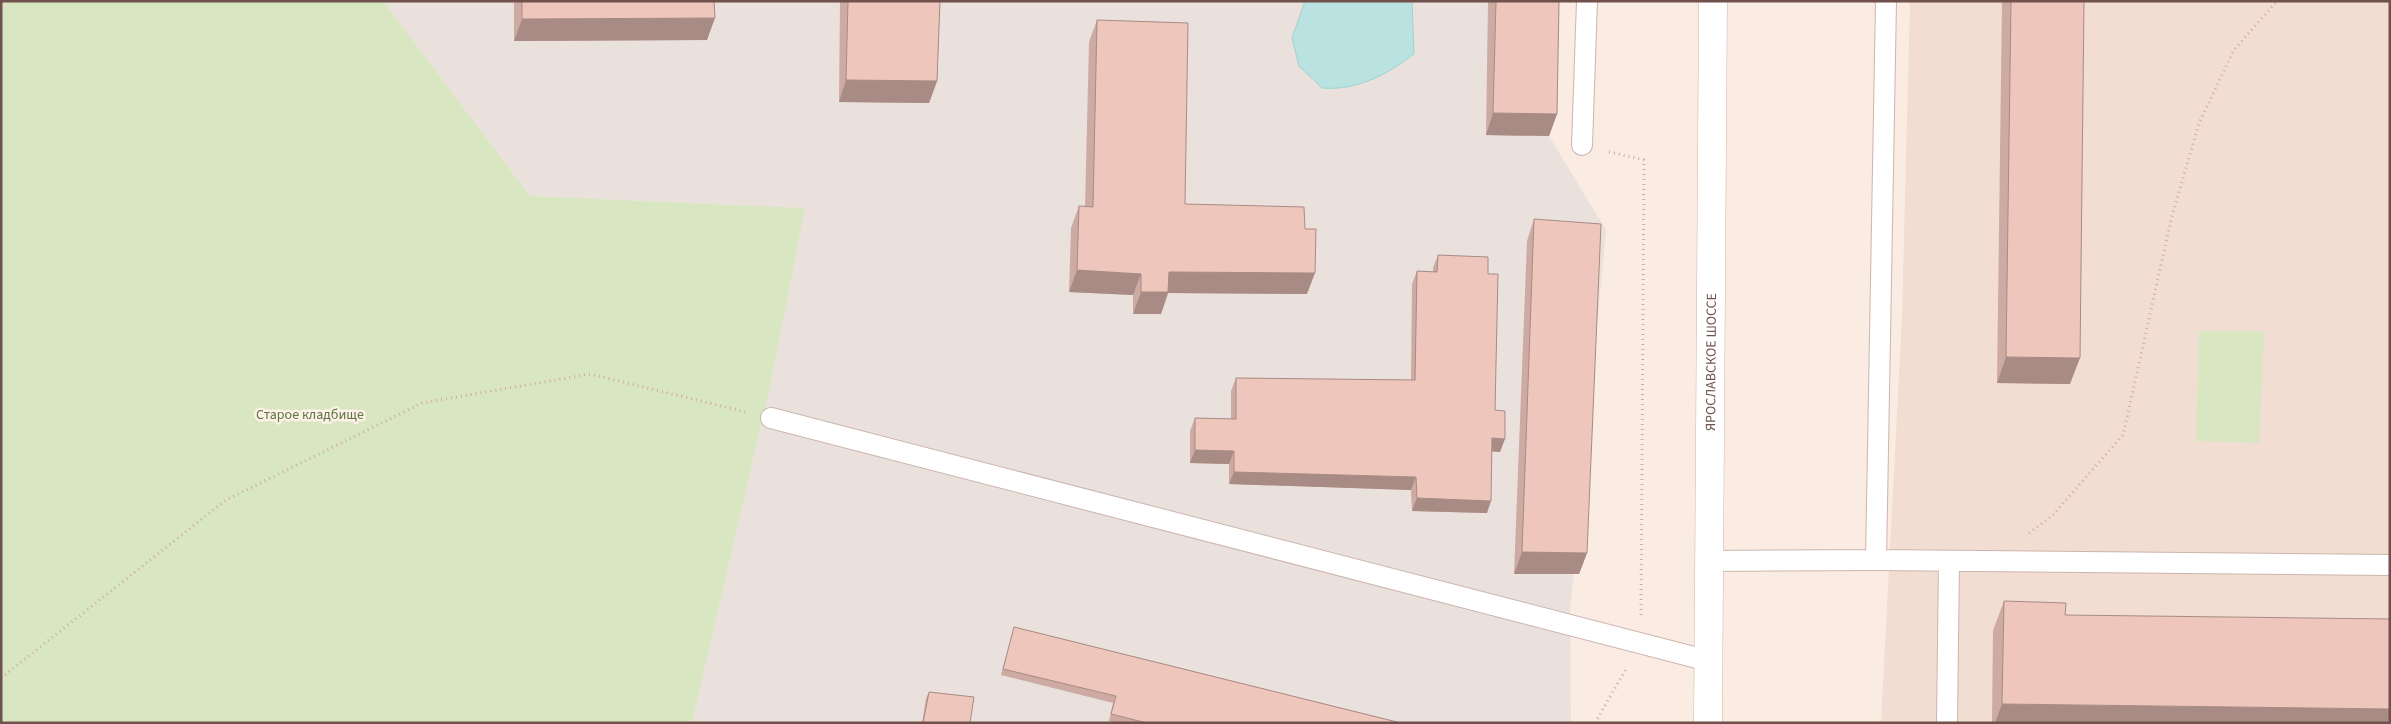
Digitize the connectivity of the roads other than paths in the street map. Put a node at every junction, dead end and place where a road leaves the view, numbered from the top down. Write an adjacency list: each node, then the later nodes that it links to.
1 (1586, 1): 4 (lane)
2 (1713, 1): 7 (main road, ЯРОСЛАВСКОЕ ШОССЕ)
3 (1886, 1): 6 (lane)
4 (1582, 145)
5 (771, 418): 10 (lane)
6 (1876, 560): 7 (lane); 8 (lane)
7 (1709, 561): 10 (main road, ЯРОСЛАВСКОЕ ШОССЕ)
8 (1949, 561): 9 (lane); 12 (lane)
9 (2390, 565)
10 (1709, 661): 11 (main road, ЯРОСЛАВСКОЕ ШОССЕ)
11 (1708, 723)
12 (1948, 723)

